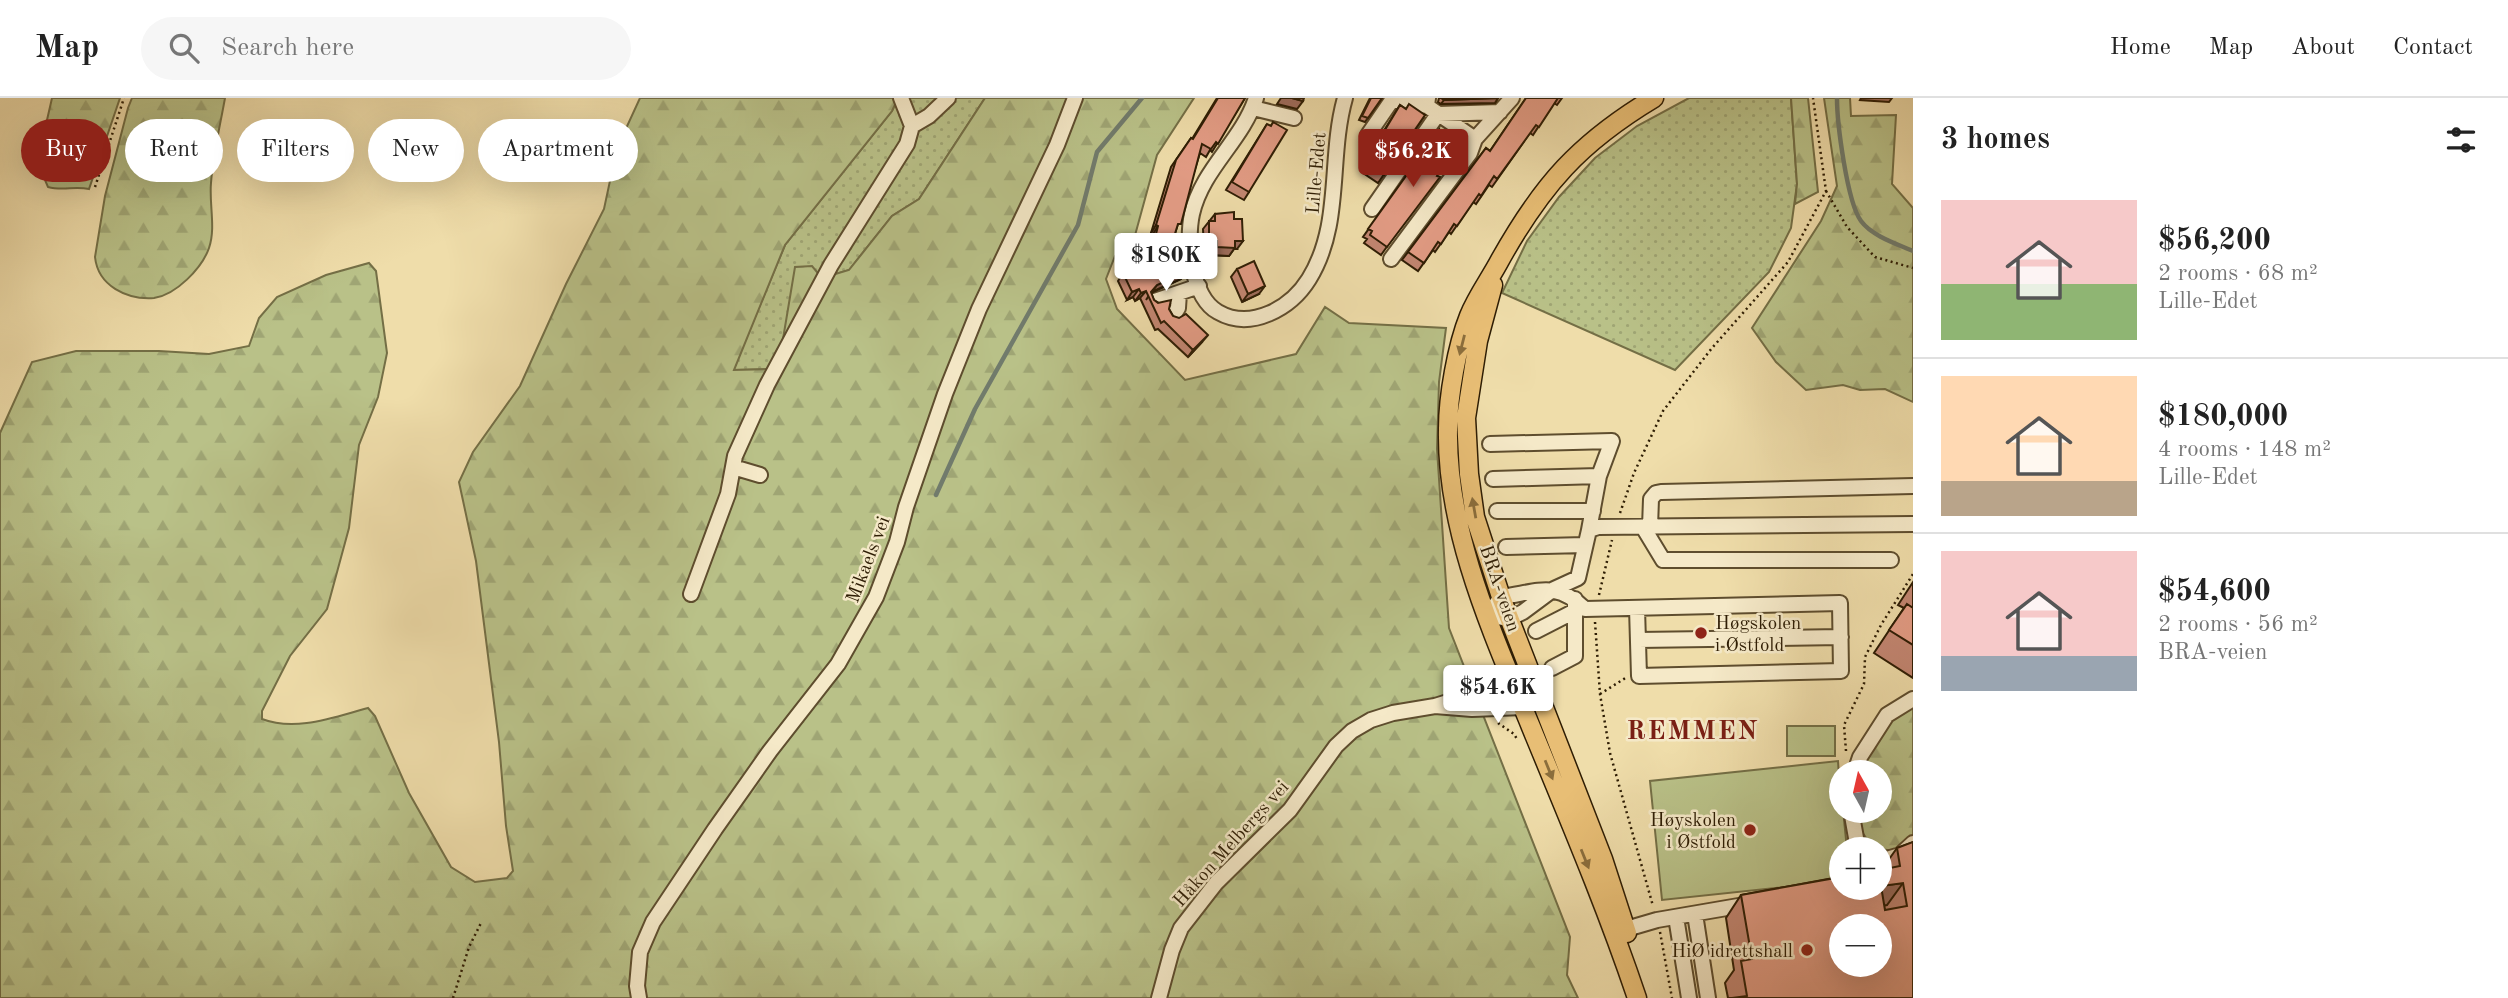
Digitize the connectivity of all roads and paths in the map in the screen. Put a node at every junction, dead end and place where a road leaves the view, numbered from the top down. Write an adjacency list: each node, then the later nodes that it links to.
1 (124, 98): 15 (path)
2 (901, 98): 12 (street)
3 (948, 98): 12 (street)
4 (1075, 98): 70 (street, Mikaels vei)
5 (1345, 98): 21 (street, Lille-Edet)
6 (1512, 98): 10 (street)
7 (1654, 98): 19 (main road, BRA-veien)
8 (1254, 103): 11 (street); 21 (street, Lille-Edet)
9 (1431, 106): 10 (street); 13 (street); 14 (street); 17 (street)
10 (1500, 112): 14 (street)
11 (1294, 118)
12 (912, 126): 26 (street)
13 (1368, 135)
14 (1475, 139): 18 (street)
15 (94, 187)
16 (1826, 191): 20 (path)
17 (1372, 209)
18 (1391, 259)
19 (1500, 261): 42 (main road, BRA-veien, one-way to 19); 45 (main road, BRA-veien, one-way to 45)
20 (1913, 268)
21 (1199, 286): 22 (street)
22 (1179, 293): 23 (street); 24 (street)
23 (1154, 301)
24 (1173, 316)
25 (1490, 444): 28 (street)
26 (733, 467): 27 (street); 41 (street)
27 (760, 475)
28 (1599, 476): 29 (street); 32 (street)
29 (1493, 479)
30 (1913, 486): 34 (street)
31 (1497, 511): 32 (street)
32 (1593, 511): 35 (street)
33 (1913, 524): 34 (street)
34 (1646, 527): 35 (street); 38 (street)
35 (1589, 530): 36 (street)
36 (1585, 545): 37 (street); 40 (street)
37 (1506, 547)
38 (1891, 560)
39 (1913, 574): 60 (path)
40 (1555, 589): 42 (street); 43 (street); 46 (street)
41 (691, 594)
42 (1501, 597): 45 (street); 46 (main road, BRA-veien)
43 (1575, 605): 44 (street); 47 (street); 50 (street)
44 (1637, 608): 48 (street); 49 (street)
45 (1488, 615): 46 (street); 52 (main road, BRA-veien)
46 (1510, 619): 53 (main road, BRA-veien)
47 (1536, 631)
48 (1840, 637): 49 (street); 51 (street)
49 (1638, 640): 51 (street)
50 (1552, 668)
51 (1639, 670): 54 (path)
52 (1512, 682): 53 (street); 56 (street); 57 (main road, BRA-veien)
53 (1537, 688): 57 (street); 68 (main road, BRA-veien)
54 (1600, 694)
55 (1913, 699): 61 (street)
56 (1435, 706): 57 (street); 71 (street, Håkon Melbergs vei)
57 (1523, 707): 68 (main road, BRA-veien, one-way to 68)
58 (1496, 722): 59 (path)
59 (1521, 745)
60 (1850, 760)
61 (1857, 760)
62 (1913, 844): 63 (street)
63 (1892, 857)
64 (1765, 902): 65 (street)
65 (1695, 914): 66 (street); 75 (street)
66 (1676, 917): 68 (street); 74 (street)
67 (482, 921): 69 (path)
68 (1620, 931): 72 (main road, BRA-veien); 73 (main road, BRA-veien)
69 (453, 998)
70 (639, 998)
71 (1159, 998)
72 (1637, 998)
73 (1645, 998)
74 (1689, 998)
75 (1708, 998)

